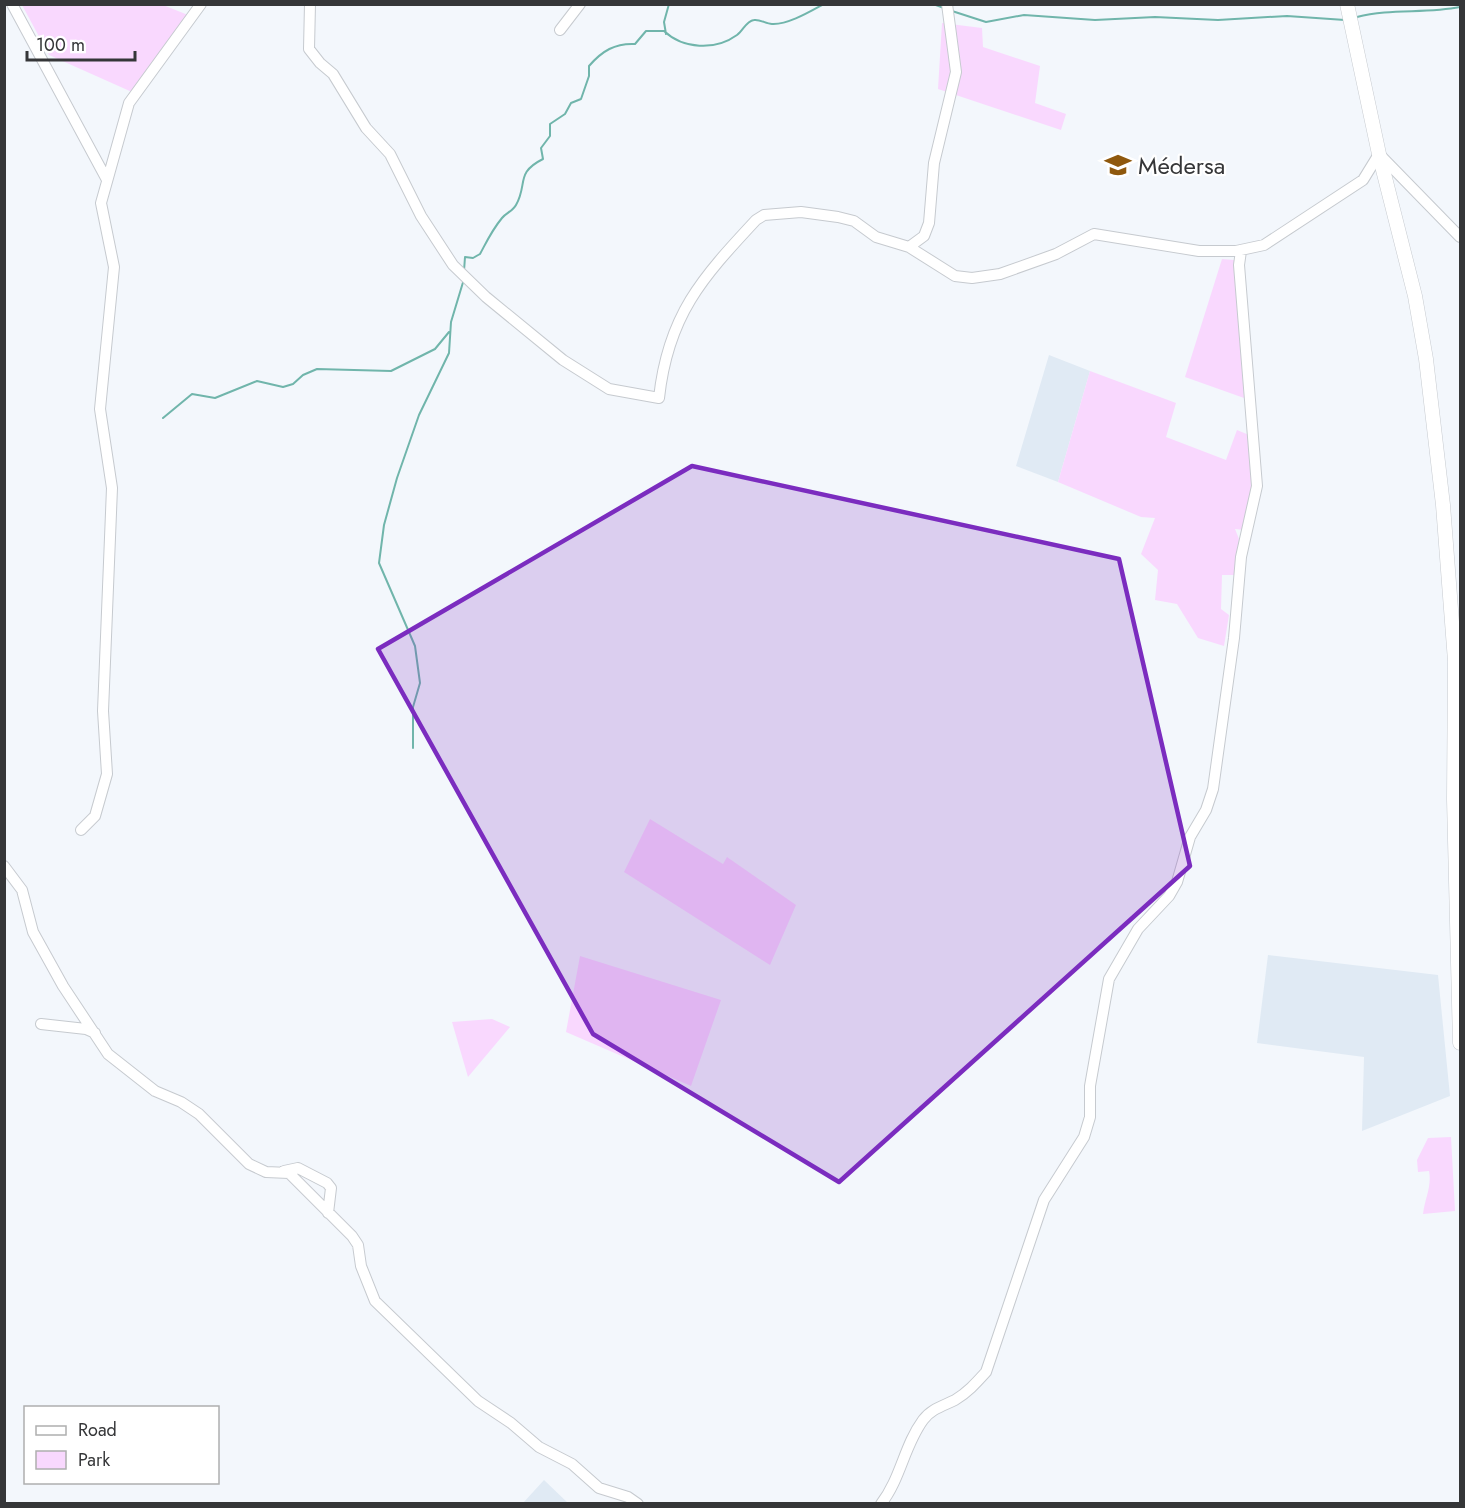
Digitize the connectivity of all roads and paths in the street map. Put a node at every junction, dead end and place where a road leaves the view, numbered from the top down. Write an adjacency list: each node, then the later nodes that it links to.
1 (12, 4): 9 (street)
2 (201, 4): 9 (street)
3 (310, 4): 11 (street)
4 (580, 4): 7 (street)
5 (947, 4): 11 (street)
6 (1347, 4): 8 (main road)
7 (560, 30)
8 (1379, 154): 10 (street); 12 (street); 17 (main road)
9 (107, 180): 13 (street)
10 (1461, 237)
11 (909, 247): 12 (street)
12 (1241, 251): 21 (street)
13 (81, 830)
14 (4, 866): 16 (street)
15 (41, 1024): 16 (street)
16 (95, 1033): 18 (street)
17 (1461, 1043)
18 (284, 1171): 19 (street); 19 (street)
19 (328, 1213): 20 (street)
20 (638, 1503)
21 (881, 1503)

